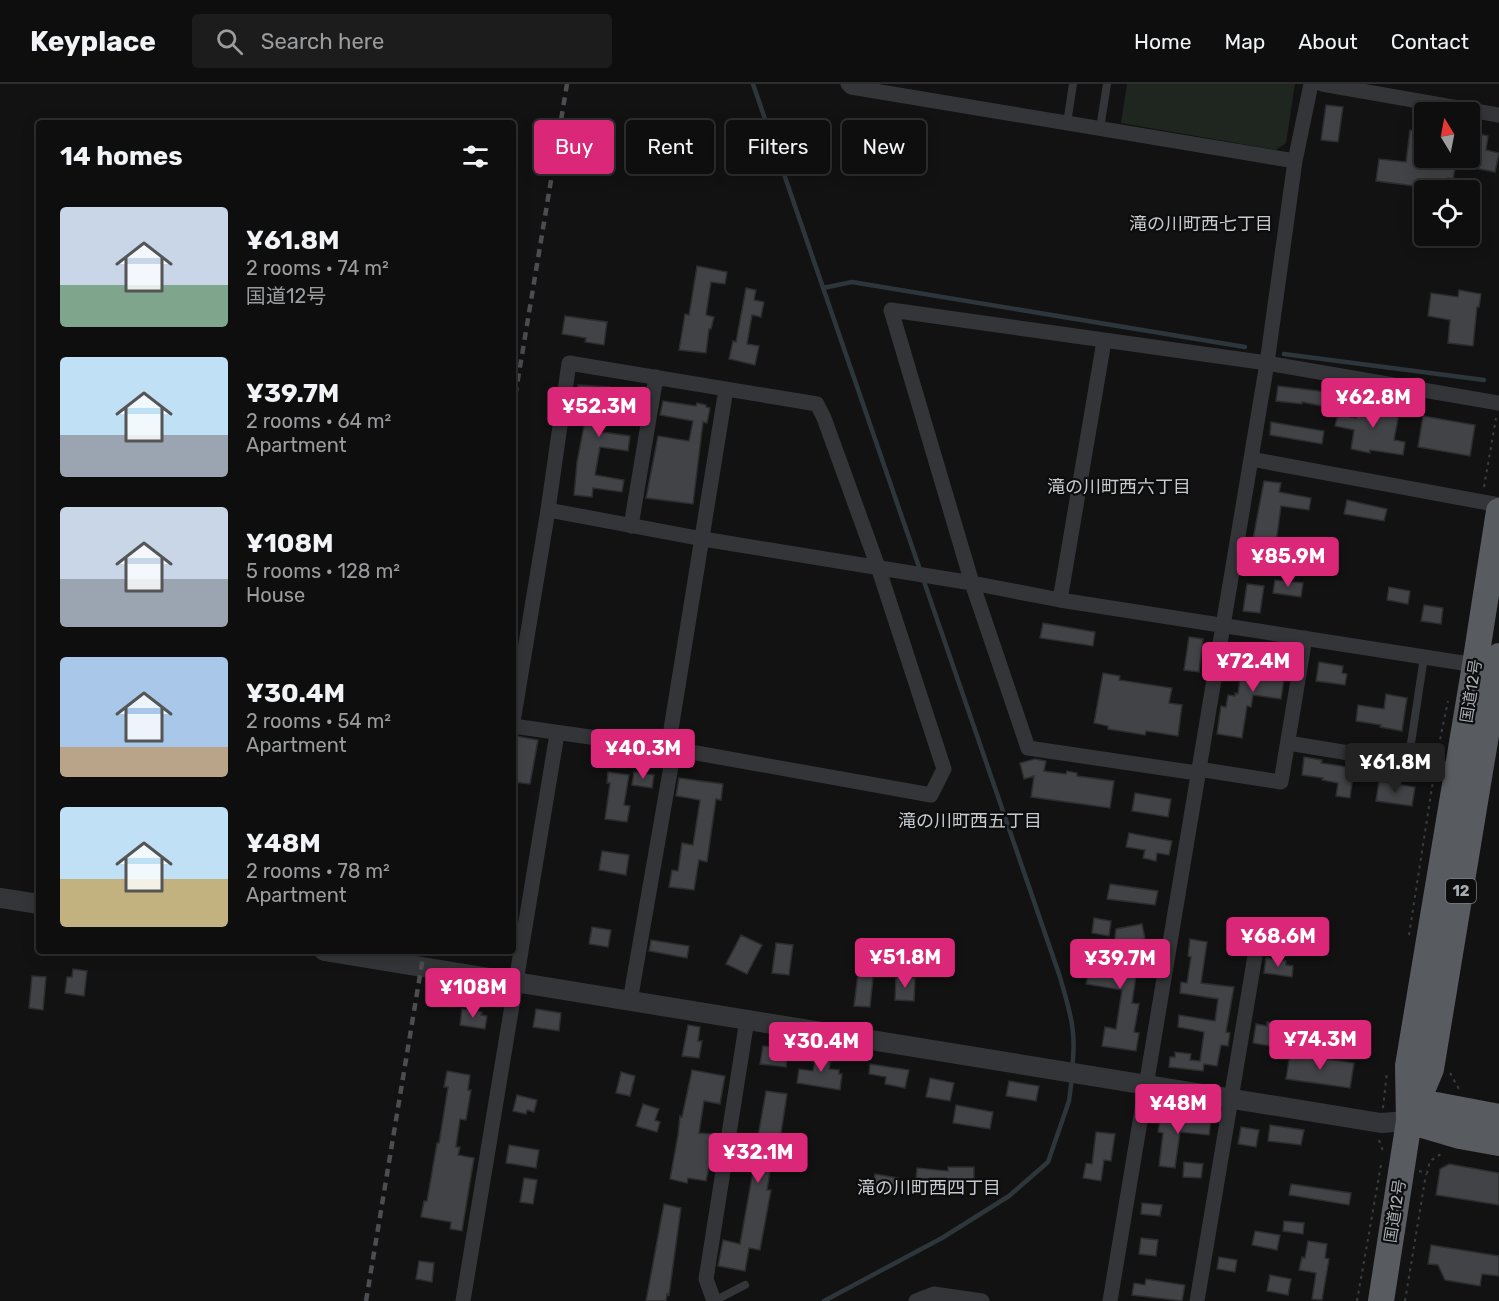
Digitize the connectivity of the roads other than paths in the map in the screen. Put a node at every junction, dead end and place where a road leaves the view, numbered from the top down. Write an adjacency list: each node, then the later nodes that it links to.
1 (848, 84): 8 (street)
2 (1073, 84): 8 (lane)
3 (1107, 84): 9 (lane)
4 (1311, 84): 10 (street)
5 (1322, 84): 6 (street)
6 (1362, 87): 7 (street)
7 (1499, 114)
8 (1067, 123): 9 (street)
9 (1100, 128): 10 (street)
10 (1295, 160): 12 (street)
11 (1104, 341): 12 (street); 23 (street); 24 (street)
12 (1267, 363): 15 (street); 16 (street)
13 (656, 377): 14 (street); 18 (street); 20 (street)
14 (726, 389): 21 (street); 22 (street)
15 (1499, 403)
16 (1251, 459): 17 (street); 25 (street)
17 (1499, 505)
18 (548, 510): 20 (street); 29 (street)
19 (1499, 511): 28 (highway, 国道12号 / 12)
20 (631, 526): 21 (street)
21 (703, 539): 22 (street); 33 (street)
22 (878, 567): 23 (street); 33 (street)
23 (972, 583): 24 (street); 35 (street)
24 (1060, 600): 25 (street)
25 (1222, 625): 26 (street); 35 (street)
26 (1305, 638): 27 (street); 32 (street)
27 (1424, 657): 28 (street); 34 (lane)
28 (1490, 663): 36 (highway, 国道12号 / 12); 47 (highway, 国道12号 / 12)
29 (516, 706)
30 (516, 725): 31 (street)
31 (556, 734): 33 (street); 41 (street)
32 (1288, 743): 34 (street); 35 (street)
33 (671, 748): 42 (street)
34 (1408, 763): 36 (street)
35 (1198, 771): 44 (street)
36 (1458, 771): 47 (highway, 国道12号 / 12)
37 (0, 898): 38 (street)
38 (36, 904)
39 (1257, 945): 45 (street)
40 (342, 954): 41 (street)
41 (515, 983): 42 (street); 50 (street)
42 (630, 1001): 43 (street)
43 (747, 1020): 44 (street); 51 (street)
44 (1147, 1084): 45 (street); 54 (street)
45 (1231, 1099): 47 (street); 55 (street)
46 (1499, 1117): 47 (highway)
47 (1409, 1121): 48 (highway); 56 (highway, 国道12号 / 12)
48 (1499, 1143)
49 (745, 1285): 51 (lane)
50 (463, 1301)
51 (714, 1301)
52 (916, 1301): 53 (street)
53 (982, 1301)
54 (1110, 1301)
55 (1197, 1301)
56 (1381, 1301)

